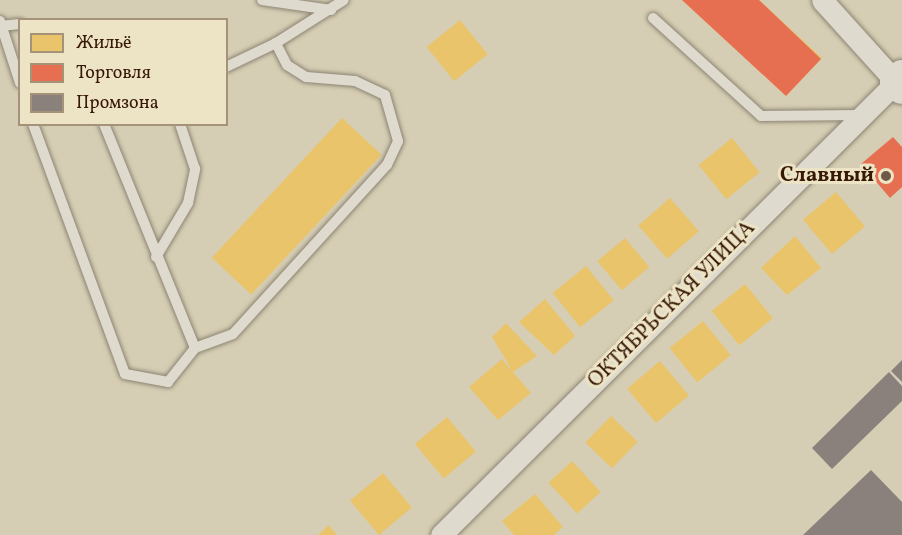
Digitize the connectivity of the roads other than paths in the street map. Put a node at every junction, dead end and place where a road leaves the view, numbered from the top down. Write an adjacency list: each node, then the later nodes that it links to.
1 (262, 0): 4 (lane)
2 (344, 0): 4 (lane)
3 (822, 0): 12 (street)
4 (331, 10): 9 (lane)
5 (653, 18): 13 (lane)
6 (0, 21): 8 (lane)
7 (18, 24): 8 (lane)
8 (0, 26): 11 (lane)
9 (276, 43): 10 (lane); 18 (lane)
10 (228, 66)
11 (18, 77)
12 (900, 82): 13 (street, ОКТЯБРЬСКАЯ УЛИЦА)
13 (862, 115): 19 (street, ОКТЯБРЬСКАЯ УЛИЦА)
14 (34, 126): 18 (lane)
15 (105, 126): 17 (lane)
16 (181, 126): 17 (lane)
17 (156, 257): 18 (lane)
18 (195, 348)
19 (441, 535)

